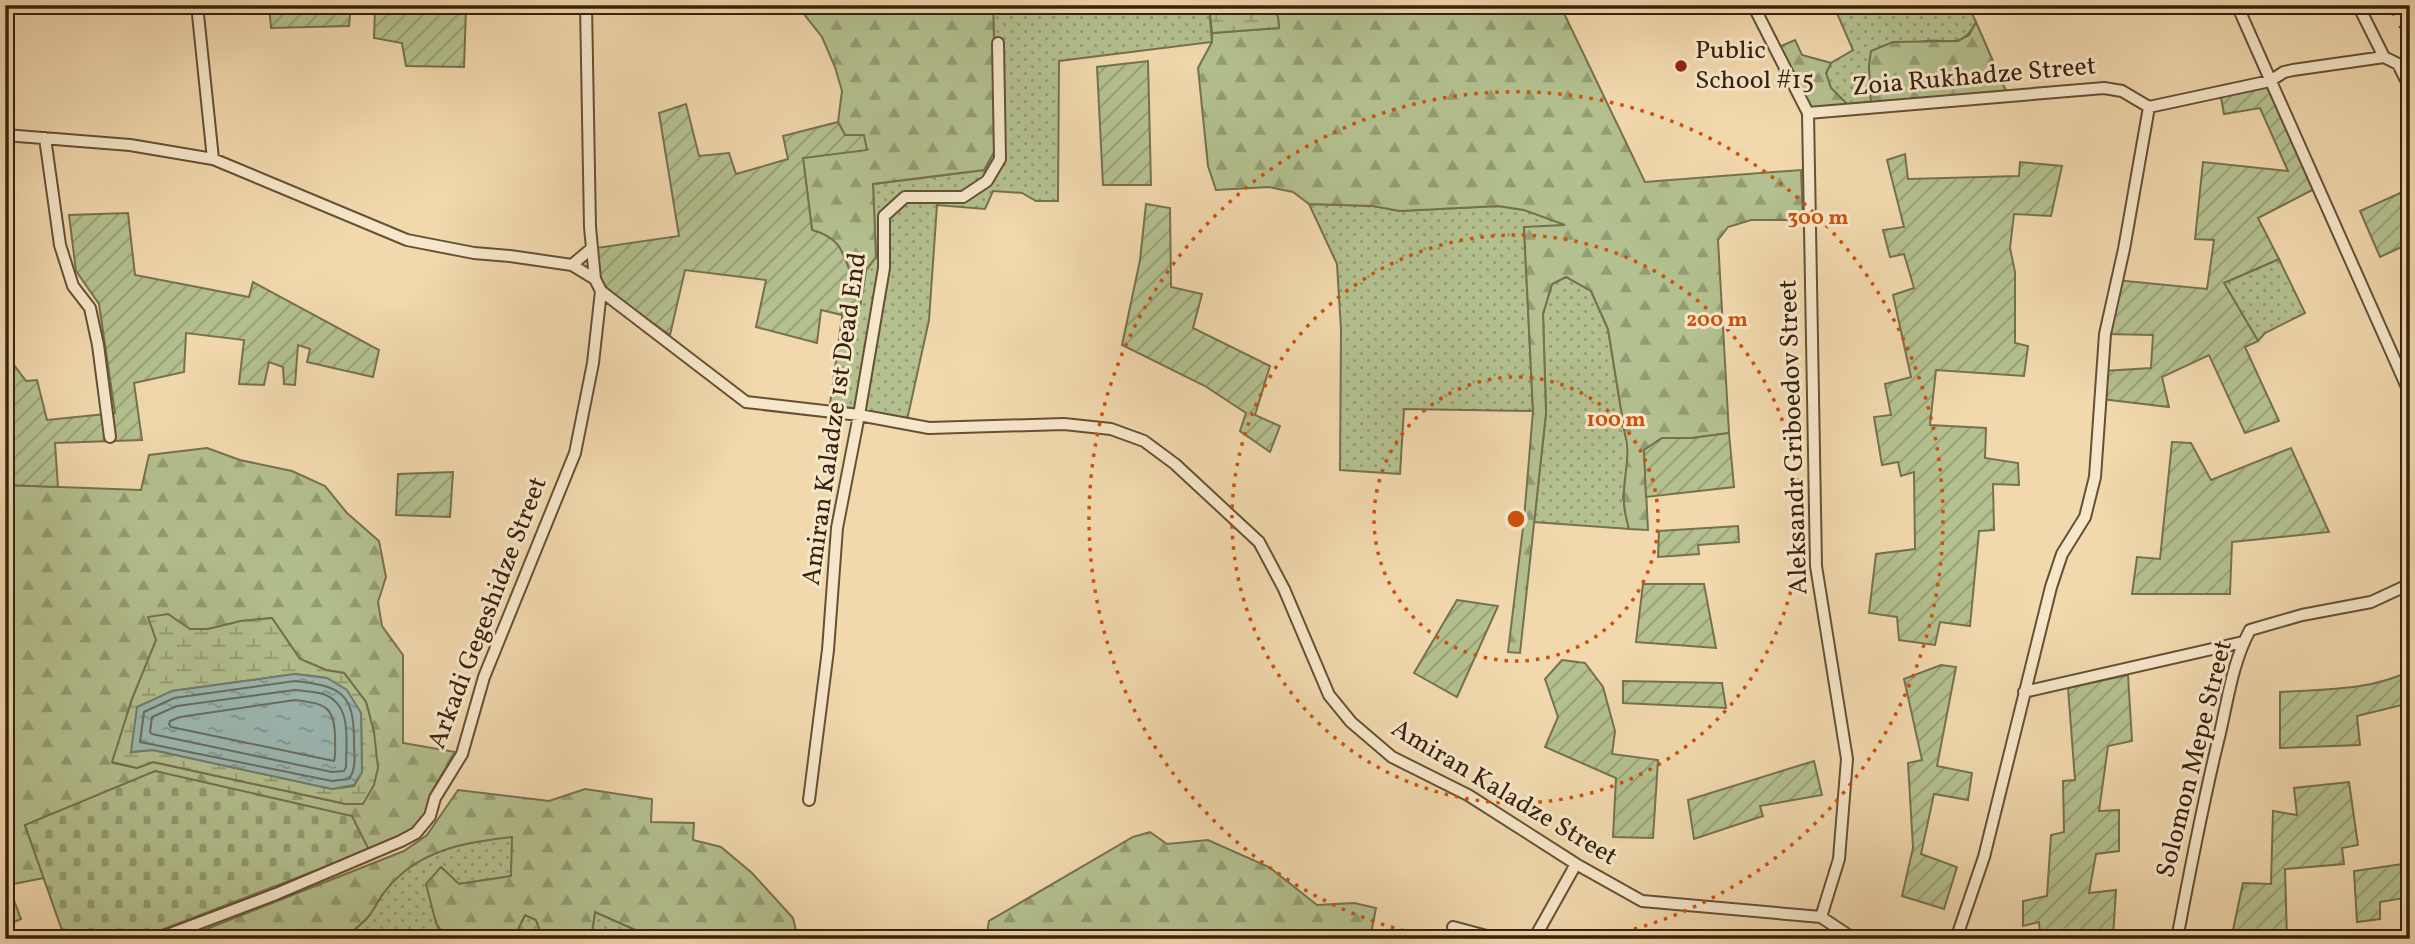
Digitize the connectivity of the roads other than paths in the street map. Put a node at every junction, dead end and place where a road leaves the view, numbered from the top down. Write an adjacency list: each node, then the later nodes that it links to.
1 (197, 5): 14 (street)
2 (586, 5): 15 (street)
3 (1753, 5): 11 (street, Aleksandr Griboedov Street)
4 (2237, 5): 8 (street)
5 (2358, 5): 7 (street)
6 (998, 43): 20 (street, Amiran Kaladze 1st Dead End)
7 (2384, 57): 8 (street); 9 (street)
8 (2270, 81): 10 (street); 19 (street)
9 (2410, 88)
10 (2149, 107): 11 (street, Zoia Rukhadze Street); 24 (street)
11 (1808, 113): 27 (street, Aleksandr Griboedov Street)
12 (5, 135): 13 (street)
13 (45, 138): 14 (street); 21 (street)
14 (213, 159): 16 (street)
15 (592, 248): 16 (street); 17 (street)
16 (572, 265): 17 (street)
17 (595, 279): 18 (street, Amiran Kaladze Street)
18 (601, 290): 20 (street, Amiran Kaladze Street); 29 (street, Arkadi Gegeshidze Street)
19 (2410, 394)
20 (859, 415): 25 (street, Amiran Kaladze 1st Dead End); 26 (street, Amiran Kaladze Street)
21 (110, 437)
22 (2410, 584): 23 (street, Solomon Mepe Street)
23 (2244, 642): 24 (street); 34 (street, Solomon Mepe Street)
24 (2024, 692): 33 (street)
25 (809, 800)
26 (1576, 864): 27 (street, Amiran Kaladze Street); 31 (street)
27 (1821, 917): 32 (street, Amiran Kaladze Street)
28 (1453, 927): 30 (street)
29 (157, 939)
30 (1497, 939)
31 (1534, 939)
32 (1854, 939)
33 (1956, 939)
34 (2176, 939)

